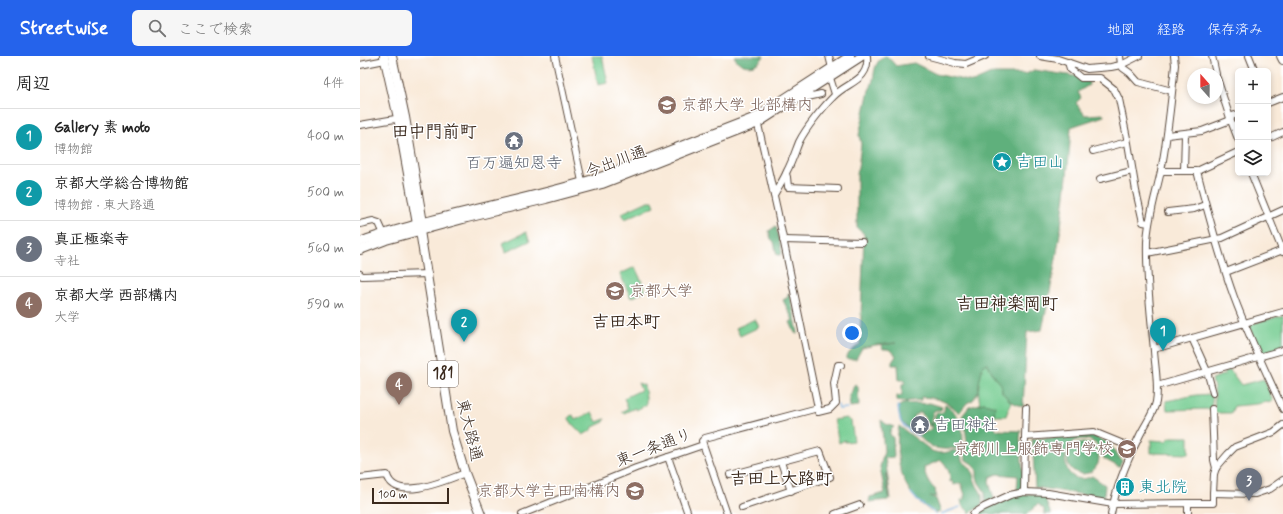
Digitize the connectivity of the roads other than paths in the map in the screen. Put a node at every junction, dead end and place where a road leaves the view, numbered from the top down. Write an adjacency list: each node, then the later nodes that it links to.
1 (555, 56): 53 (street)
2 (828, 56): 20 (street)
3 (850, 56): 20 (main road, 今出川通)
4 (862, 56): 23 (main road, 今出川通)
5 (867, 56): 27 (street)
6 (929, 56): 7 (street)
7 (985, 56)
8 (1040, 56): 17 (street)
9 (1120, 56): 19 (street)
10 (1139, 56): 19 (street)
11 (1174, 56): 25 (street)
12 (1212, 56): 21 (street)
13 (1249, 56): 22 (street)
14 (1281, 56): 16 (main road)
15 (387, 57): 18 (street); 34 (main road, 東大路通 / 181)
16 (1283, 60)
17 (1068, 62): 19 (street); 43 (street)
18 (360, 64)
19 (1121, 65): 25 (street)
20 (832, 68): 36 (main road, 今出川通)
21 (1215, 68)
22 (1254, 68)
23 (830, 78): 24 (main road, 今出川通); 27 (street)
24 (818, 85): 26 (street); 30 (main road, 今出川通)
25 (1172, 91): 41 (street)
26 (821, 94): 30 (street); 32 (street)
27 (835, 94): 32 (street)
28 (1223, 96): 35 (street)
29 (1283, 97): 31 (street)
30 (796, 100): 36 (main road, 今出川通)
31 (1271, 101)
32 (825, 107): 50 (street)
33 (1235, 115): 35 (street)
34 (401, 118): 37 (street); 62 (main road, 東大路通 / 181)
35 (1230, 118): 38 (street); 40 (street)
36 (757, 120): 53 (main road, 今出川通); 55 (street)
37 (360, 125)
38 (1235, 131)
39 (1283, 132): 42 (street)
40 (1186, 134): 41 (street); 48 (street)
41 (1167, 135): 47 (street)
42 (1271, 138)
43 (1128, 142): 44 (street); 46 (street)
44 (1093, 151)
45 (1235, 153): 49 (street)
46 (1132, 171): 52 (street); 60 (street)
47 (1161, 171): 48 (street); 60 (street)
48 (1184, 171): 49 (street)
49 (1197, 171): 56 (street)
50 (786, 174): 54 (street); 55 (street)
51 (1252, 176): 59 (street)
52 (1100, 179)
53 (583, 186): 62 (main road, 今出川通)
54 (838, 189)
55 (774, 195): 65 (street)
56 (1205, 205): 58 (street); 64 (street)
57 (1283, 210): 59 (street)
58 (1168, 212)
59 (1269, 216): 64 (street); 69 (street)
60 (1149, 223): 70 (street)
61 (360, 224): 63 (street)
62 (420, 226): 63 (main road, 今出川通); 68 (main road, 今出川通); 73 (main road, 東大路通 / 181)
63 (384, 234): 66 (main road, 今出川通)
64 (1216, 239): 70 (street); 71 (street)
65 (783, 240): 67 (street); 87 (street)
66 (360, 242)
67 (862, 242)
68 (360, 250)
69 (1283, 251): 71 (street)
70 (1147, 254): 77 (street)
71 (1226, 272): 75 (street)
72 (360, 274): 73 (street)
73 (428, 274): 95 (main road, 東大路通 / 181)
74 (1283, 312): 75 (street)
75 (1245, 324): 76 (street); 79 (street)
76 (1192, 338): 77 (street); 81 (street)
77 (1154, 349): 82 (street)
78 (1283, 350): 79 (street)
79 (1259, 357): 81 (street); 85 (street)
80 (841, 365): 87 (street)
81 (1207, 371): 82 (street); 83 (street)
82 (1157, 386): 91 (street)
83 (1213, 393)
84 (1026, 408): 89 (street)
85 (1283, 408)
86 (1212, 409): 94 (street)
87 (818, 410): 90 (street, 東一条通り)
88 (1283, 424): 94 (street)
89 (1025, 437): 91 (street); 100 (street)
90 (703, 445): 92 (street, 東一条通り); 109 (street)
91 (1133, 448): 103 (street)
92 (668, 456): 107 (street, 東一条通り); 108 (street)
93 (781, 462): 96 (street); 99 (street); 99 (street)
94 (1216, 468): 101 (street)
95 (465, 473): 97 (street); 106 (main road, 東大路通 / 181)
96 (730, 475)
97 (360, 478)
98 (1283, 480): 101 (street)
99 (791, 491): 105 (street)
100 (1024, 492): 103 (street); 111 (street)
101 (1213, 493): 102 (street)
102 (1188, 503): 103 (street); 113 (street)
103 (1113, 504): 112 (street)
104 (860, 505): 110 (street)
105 (742, 507)
106 (481, 514)
107 (522, 514)
108 (688, 514)
109 (727, 514)
110 (835, 514)
111 (973, 514)
112 (1111, 514)
113 (1188, 514)

